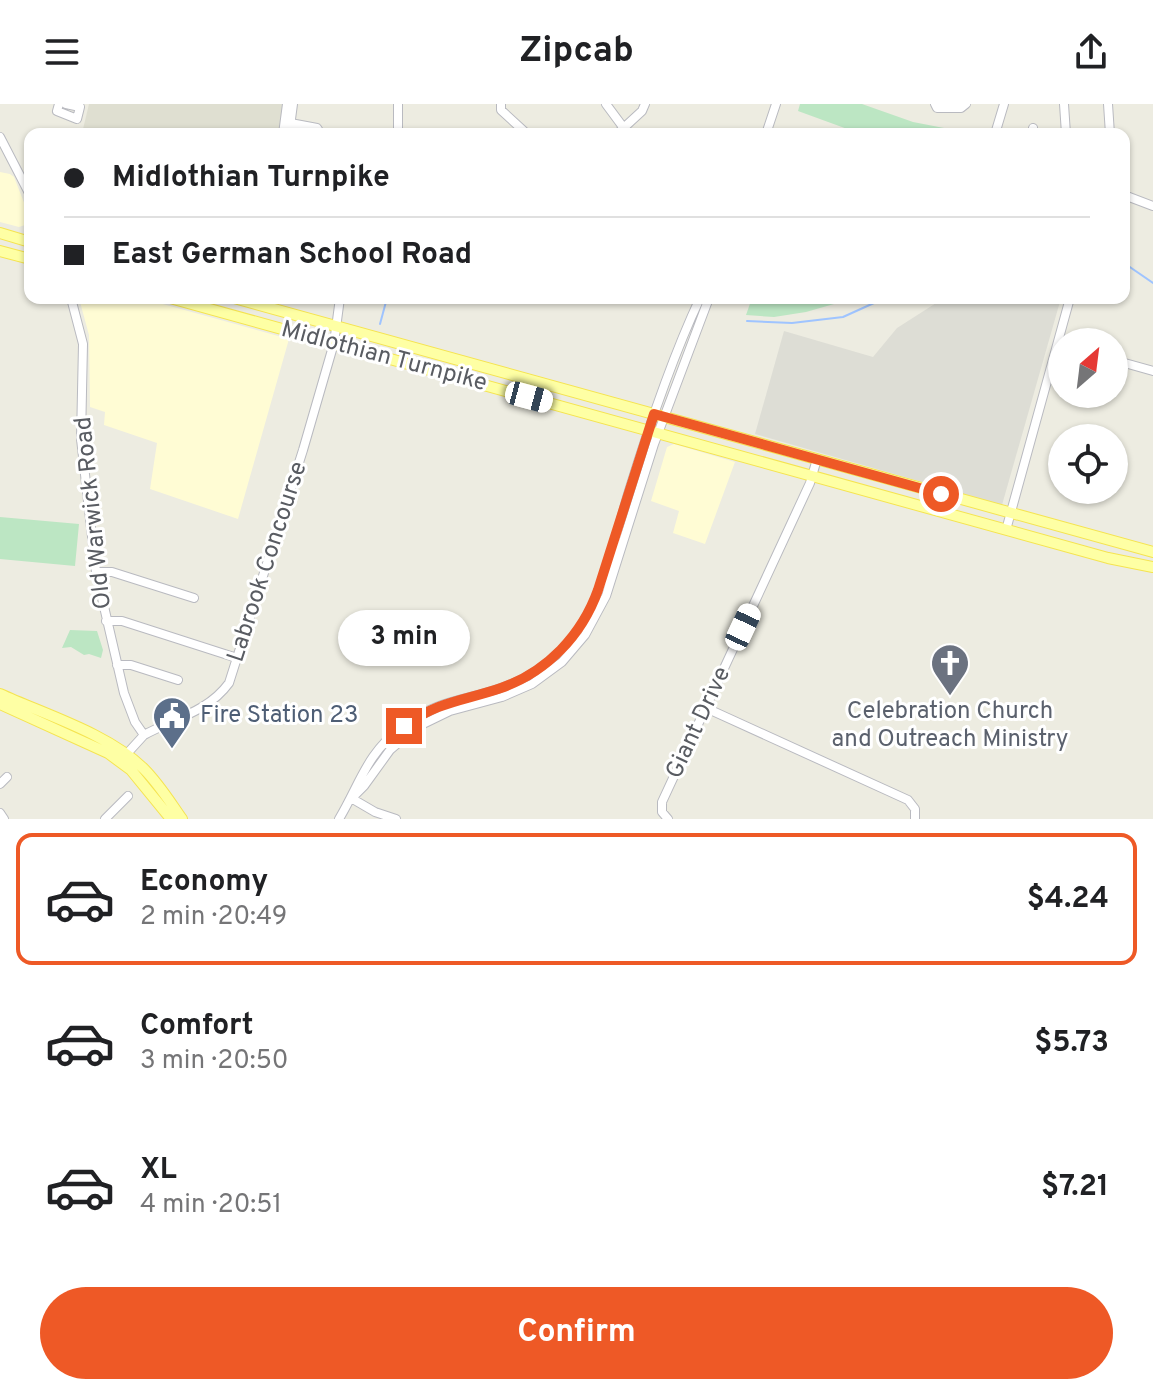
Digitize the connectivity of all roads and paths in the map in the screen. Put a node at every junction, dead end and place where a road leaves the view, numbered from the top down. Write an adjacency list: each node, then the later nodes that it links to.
1 (59, 104): 2 (street)
2 (66, 104)
3 (287, 104): 15 (street)
4 (293, 104): 15 (street)
5 (398, 104): 19 (street)
6 (501, 104): 20 (street)
7 (606, 104): 21 (street)
8 (645, 104): 22 (street)
9 (776, 104): 23 (street)
10 (935, 104): 11 (street)
11 (966, 104)
12 (1004, 104): 24 (street)
13 (1064, 104): 25 (street)
14 (1108, 104): 26 (street)
15 (288, 122): 16 (street); 17 (street); 18 (street)
16 (286, 128)
17 (288, 128)
18 (317, 128)
19 (398, 128)
20 (520, 128)
21 (618, 128)
22 (623, 128)
23 (768, 128)
24 (997, 128)
25 (1066, 128)
26 (1110, 128)
27 (0, 137): 29 (street)
28 (0, 158): 29 (street)
29 (15, 162): 30 (street)
30 (24, 182)
31 (1130, 197): 32 (street)
32 (1153, 206)
33 (0, 233): 34 (main road)
34 (24, 240)
35 (0, 251): 36 (main road)
36 (24, 257)
37 (73, 304): 58 (street, Old Warwick Road)
38 (192, 304): 46 (main road, Midlothian Turnpike)
39 (268, 304): 44 (main road, Midlothian Turnpike)
40 (339, 304): 44 (street, Labrook Concourse)
41 (698, 304): 50 (street)
42 (706, 304): 50 (street)
43 (1069, 304): 45 (street)
44 (336, 326): 46 (street, Labrook Concourse); 50 (main road, Midlothian Turnpike)
45 (1063, 328)
46 (334, 343): 51 (main road, Midlothian Turnpike); 61 (street, Labrook Concourse)
47 (1128, 364): 48 (street)
48 (1153, 371)
49 (1048, 386): 54 (street)
50 (659, 415): 51 (street); 52 (main road, Midlothian Turnpike)
51 (653, 431): 53 (main road, Midlothian Turnpike); 70 (street)
52 (817, 459): 53 (street, Giant Drive); 54 (main road, Midlothian Turnpike)
53 (812, 475): 55 (main road, Midlothian Turnpike); 66 (street, Giant Drive)
54 (1012, 513): 55 (street); 56 (main road, Midlothian Turnpike)
55 (1006, 530): 57 (main road, Midlothian Turnpike)
56 (1153, 552)
57 (1153, 567)
58 (96, 572): 59 (street); 60 (street, Old Warwick Road)
59 (194, 598)
60 (106, 621): 61 (street); 62 (street, Old Warwick Road)
61 (237, 658): 67 (street, Labrook Concourse)
62 (117, 665): 63 (street); 67 (street, Old Warwick Road)
63 (178, 680)
64 (0, 694): 68 (main road)
65 (0, 704): 68 (main road)
66 (706, 708): 72 (street, Giant Drive); 79 (street)
67 (144, 735): 68 (street)
68 (123, 758): 76 (main road); 77 (main road)
69 (128, 796): 75 (street)
70 (351, 798): 73 (street); 78 (street)
71 (0, 813): 74 (street)
72 (665, 816)
73 (392, 818)
74 (4, 819)
75 (105, 819)
76 (171, 819)
77 (182, 819)
78 (339, 819)
79 (915, 819)

